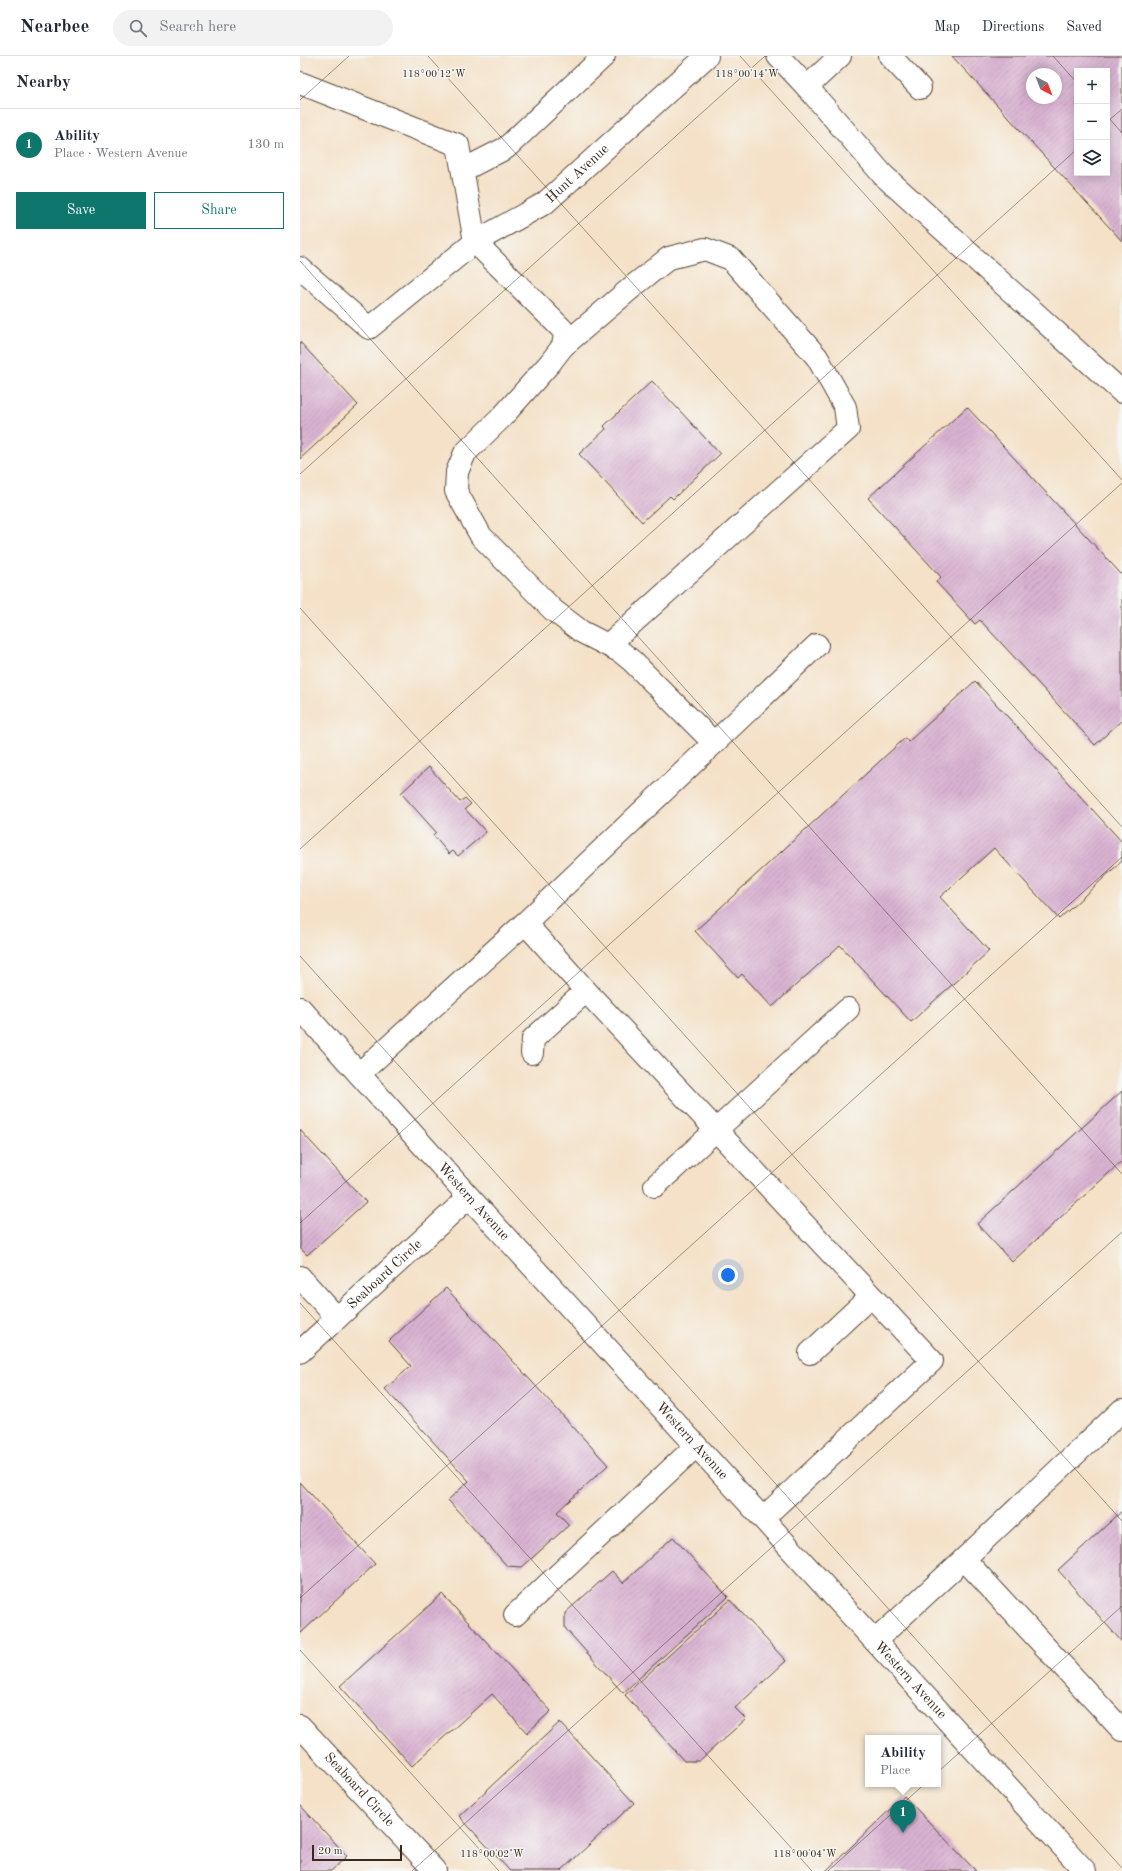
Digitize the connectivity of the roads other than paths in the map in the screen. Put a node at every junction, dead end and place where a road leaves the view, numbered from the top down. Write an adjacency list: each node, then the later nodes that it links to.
1 (604, 56): 9 (street)
2 (707, 56): 10 (street, Hunt Avenue)
3 (778, 56): 7 (street)
4 (840, 56): 7 (street)
5 (890, 56): 8 (street)
6 (300, 82): 9 (street)
7 (807, 87): 13 (street)
8 (920, 88)
9 (463, 170): 10 (street)
10 (475, 242): 11 (street, Hunt Avenue); 12 (street)
11 (300, 268)
12 (563, 346): 15 (street); 15 (street)
13 (1122, 392)
14 (818, 645): 16 (street)
15 (608, 646): 16 (street)
16 (714, 743): 17 (street)
17 (525, 923): 18 (street); 22 (street)
18 (586, 991): 21 (street); 23 (street)
19 (848, 1009): 23 (street)
20 (301, 1011): 22 (street, Western Avenue)
21 (532, 1053)
22 (359, 1074): 25 (street, Western Avenue)
23 (716, 1131): 24 (street); 27 (street)
24 (655, 1186)
25 (469, 1196): 28 (street, Seaboard Circle); 32 (street, Western Avenue)
26 (300, 1277): 28 (street)
27 (871, 1296): 30 (street); 33 (street)
28 (337, 1318): 29 (street, Seaboard Circle)
29 (300, 1352)
30 (810, 1352)
31 (1122, 1410): 34 (street)
32 (696, 1446): 33 (street, Western Avenue); 35 (street)
33 (763, 1518): 36 (street, Western Avenue)
34 (964, 1559): 36 (street); 38 (street)
35 (515, 1615)
36 (875, 1641): 40 (street, Western Avenue)
37 (300, 1726): 39 (street, Seaboard Circle)
38 (1122, 1730)
39 (435, 1871)
40 (1085, 1871)

